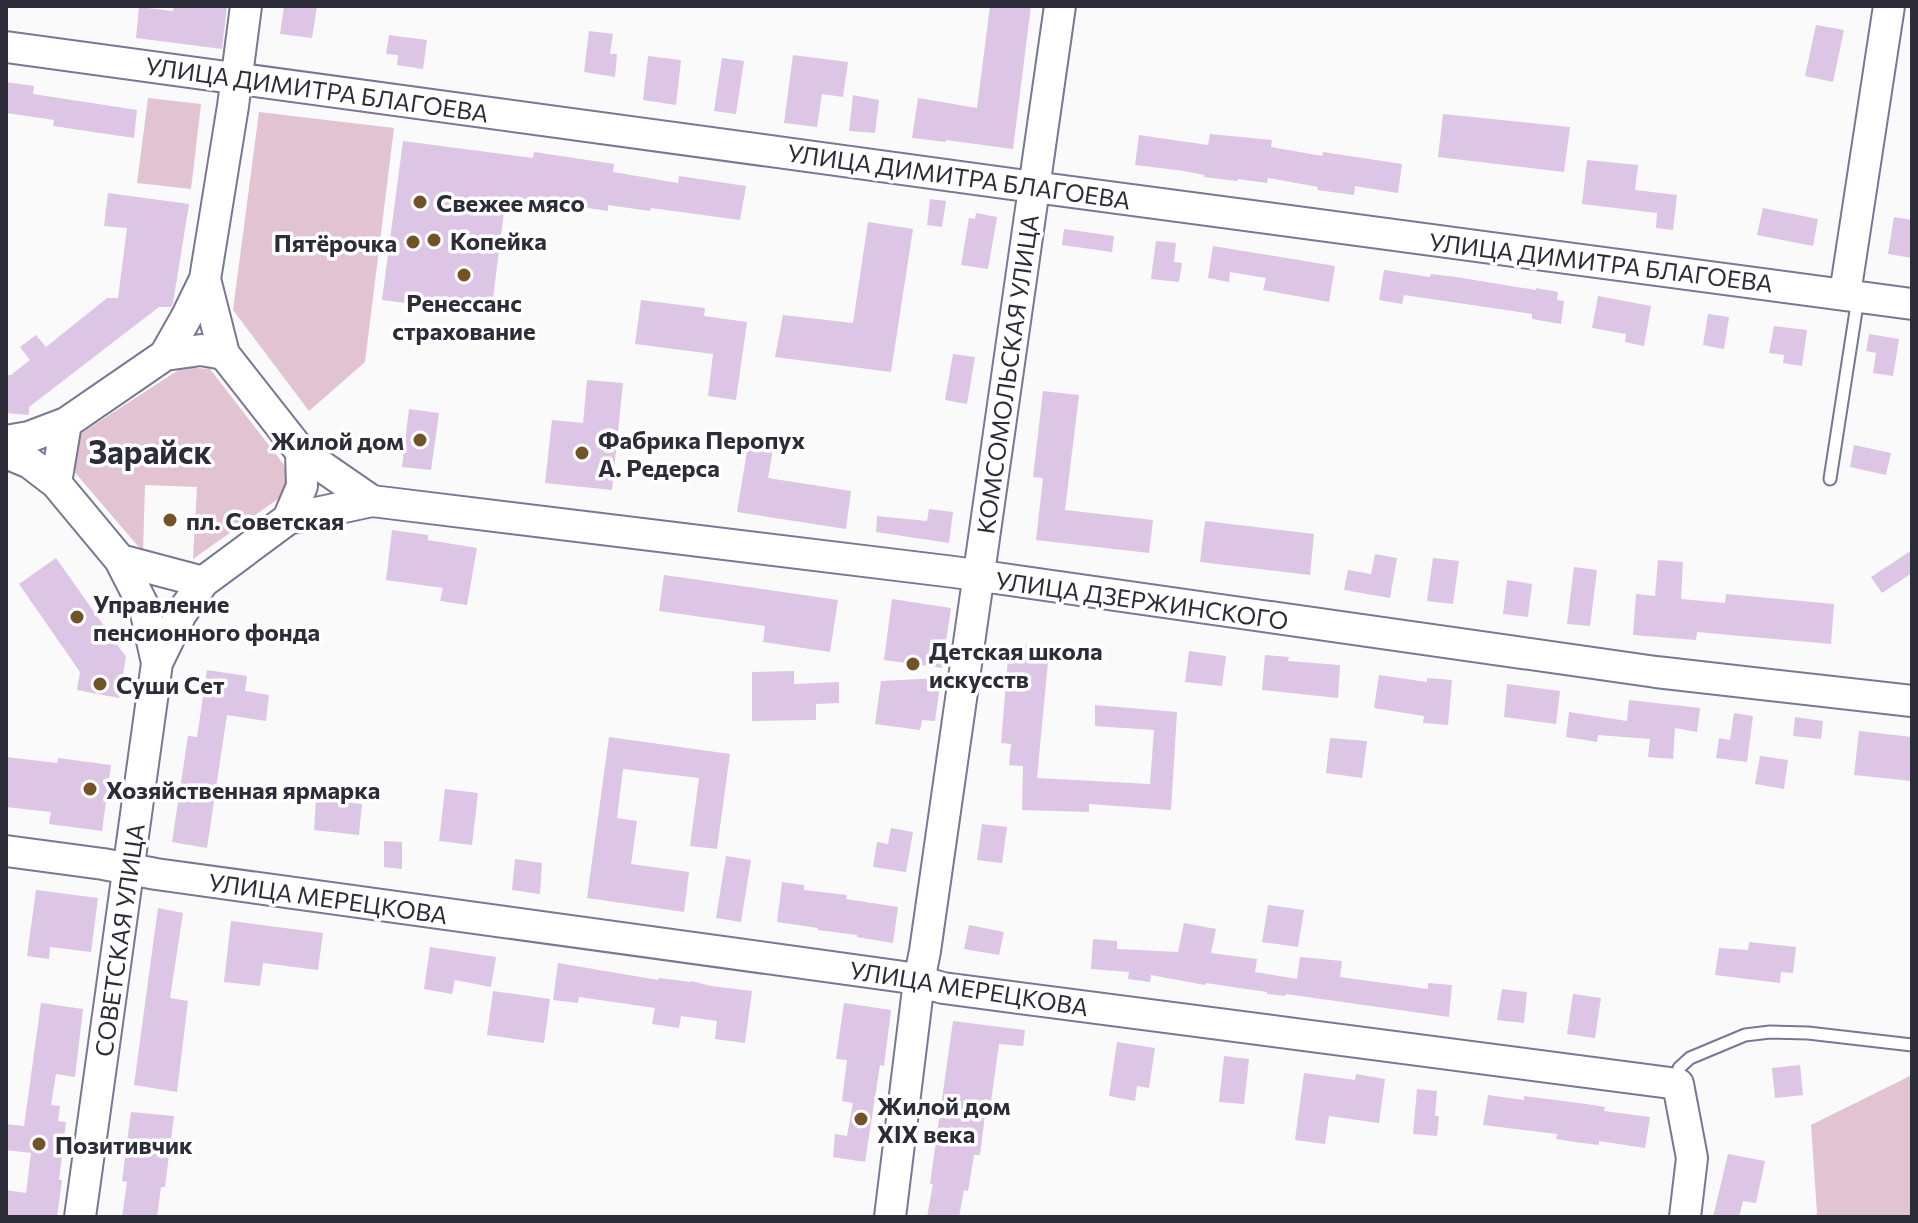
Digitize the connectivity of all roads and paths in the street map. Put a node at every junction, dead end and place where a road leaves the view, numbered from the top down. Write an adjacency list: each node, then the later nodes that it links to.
1 (246, 6): 5 (street)
2 (1060, 6): 6 (street, КОМСОМОЛЬСКАЯ УЛИЦА)
3 (1889, 6): 8 (street)
4 (6, 47): 5 (street, УЛИЦА ДИМИТРА БЛАГОЕВА)
5 (236, 78): 6 (street, УЛИЦА ДИМИТРА БЛАГОЕВА); 7 (street)
6 (1034, 187): 8 (street, УЛИЦА ДИМИТРА БЛАГОЕВА); 21 (street, КОМСОМОЛЬСКАЯ УЛИЦА)
7 (205, 279): 10 (street); 11 (street)
8 (1851, 295): 9 (street, УЛИЦА ДИМИТРА БЛАГОЕВА); 16 (lane)
9 (1912, 304)
10 (224, 354): 11 (street); 14 (street)
11 (165, 355): 12 (street)
12 (66, 423): 13 (street); 17 (street)
13 (6, 441)
14 (301, 452): 18 (street, УЛИЦА ДЗЕРЖИНСКОГО); 19 (street)
15 (6, 453): 17 (street)
16 (1830, 479)
17 (56, 483): 20 (street)
18 (372, 501): 19 (street, УЛИЦА ДЗЕРЖИНСКОГО); 21 (street, УЛИЦА ДЗЕРЖИНСКОГО)
19 (288, 519): 22 (street)
20 (120, 560): 22 (street); 23 (street, СОВЕТСКАЯ УЛИЦА)
21 (978, 577): 24 (street, УЛИЦА ДЗЕРЖИНСКОГО); 27 (street, КОМСОМОЛЬСКАЯ УЛИЦА)
22 (203, 582): 23 (street, СОВЕТСКАЯ УЛИЦА)
23 (157, 663): 26 (street, СОВЕТСКАЯ УЛИЦА)
24 (1912, 701)
25 (6, 851): 26 (street, УЛИЦА МЕРЕЦКОВА)
26 (129, 869): 27 (street, УЛИЦА МЕРЕЦКОВА); 30 (street, СОВЕТСКАЯ УЛИЦА)
27 (919, 981): 29 (street, УЛИЦА МЕРЕЦКОВА); 31 (street, КОМСОМОЛЬСКАЯ УЛИЦА)
28 (1912, 1045): 29 (lane)
29 (1678, 1084): 32 (street)
30 (80, 1217)
31 (890, 1217)
32 (1685, 1217)

